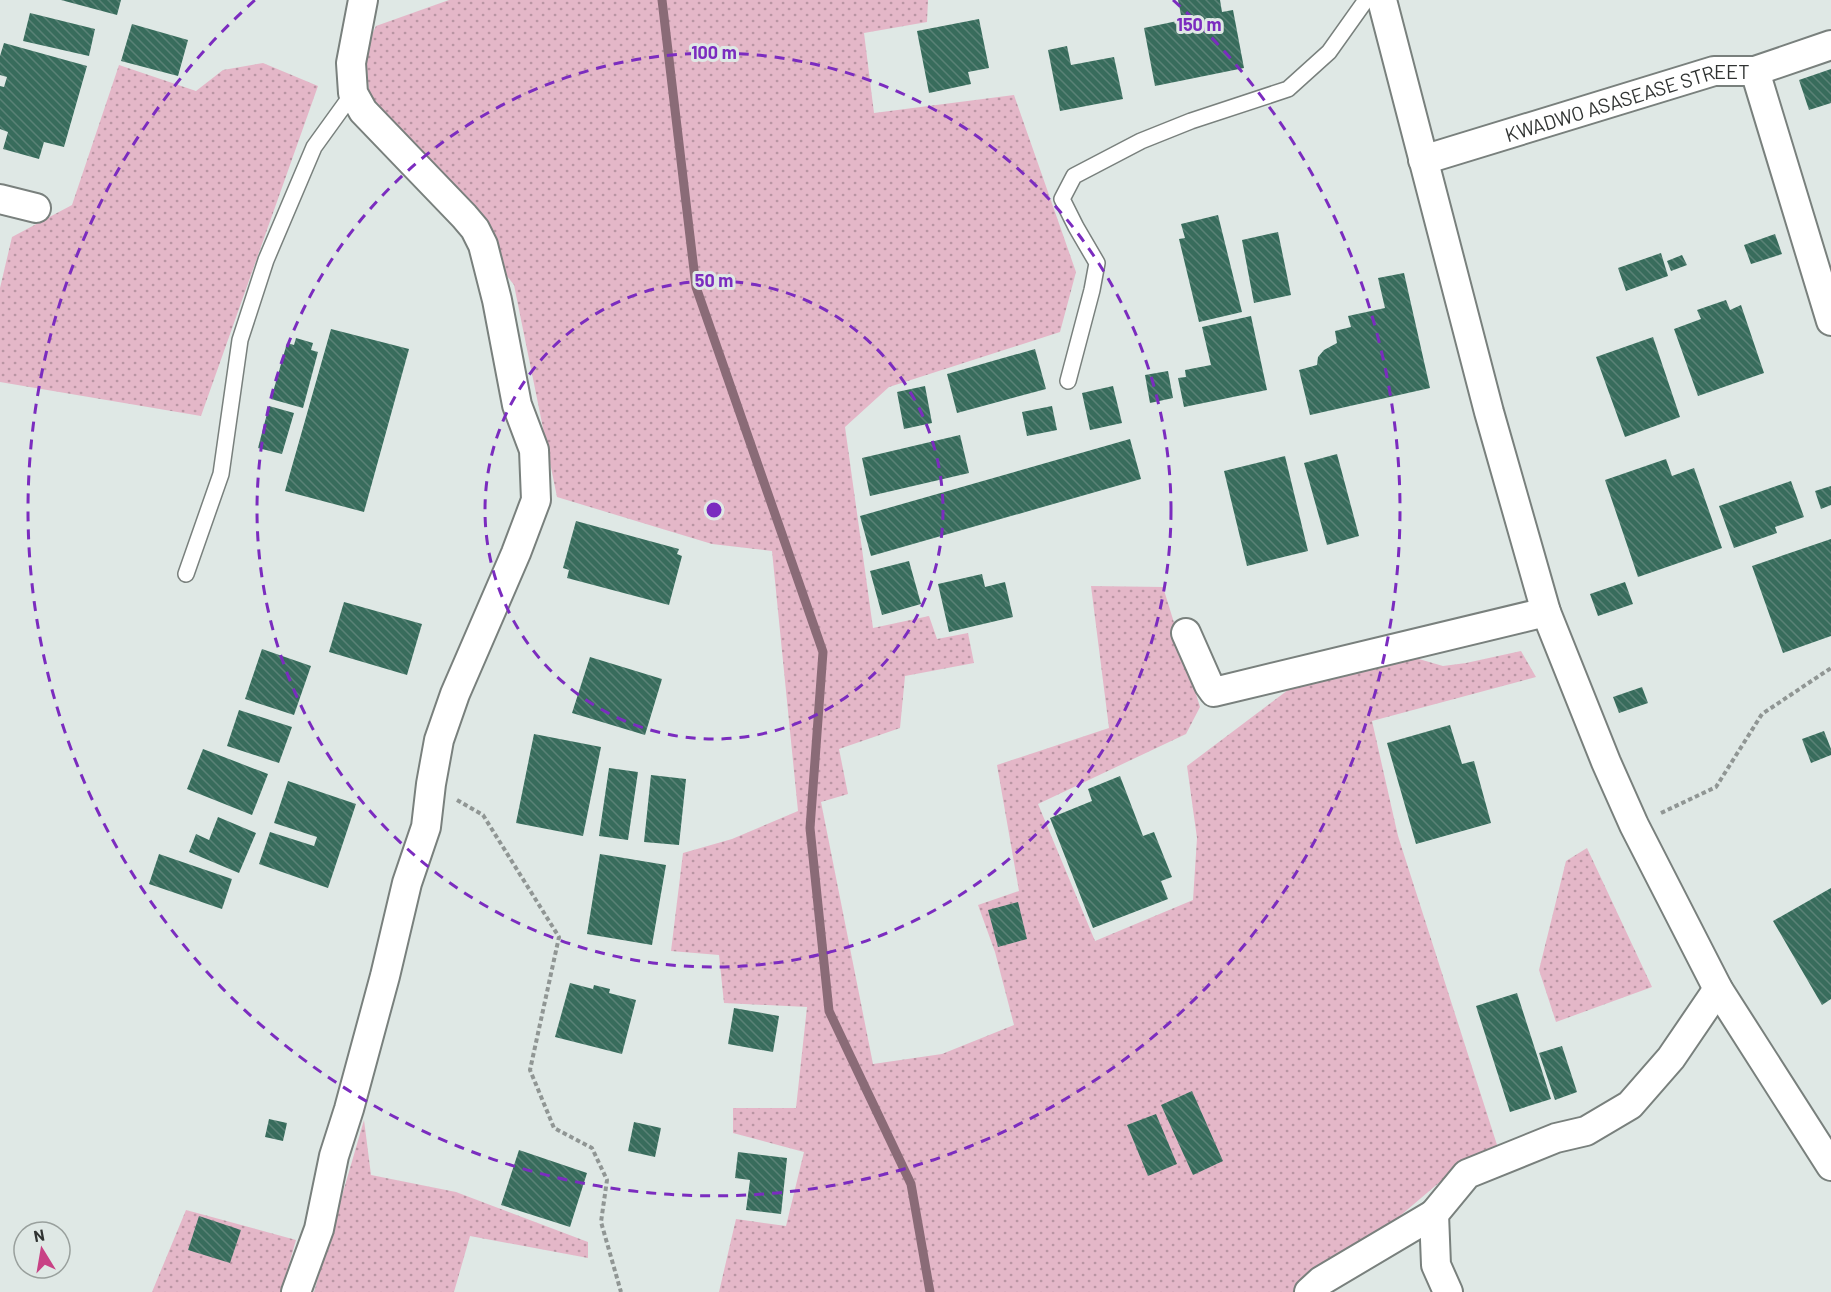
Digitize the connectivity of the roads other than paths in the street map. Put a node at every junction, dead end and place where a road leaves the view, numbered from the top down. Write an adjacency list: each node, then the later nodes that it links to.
1 (363, 0): 6 (street)
2 (1366, 0): 11 (lane)
3 (1382, 0): 7 (street)
4 (1831, 45): 5 (street, KWADWO ASASEASE STREET)
5 (1755, 71): 7 (street, KWADWO ASASEASE STREET); 10 (street)
6 (353, 93): 12 (lane); 18 (street)
7 (1423, 160): 13 (street)
8 (0, 199): 9 (street)
9 (36, 208)
10 (1831, 321)
11 (1068, 381)
12 (186, 574)
13 (1546, 612): 14 (street); 15 (street)
14 (1186, 633)
15 (1718, 989): 16 (street); 17 (street)
16 (1831, 1166)
17 (1434, 1214): 19 (street); 20 (street)
18 (296, 1292)
19 (1309, 1292)
20 (1448, 1292)

